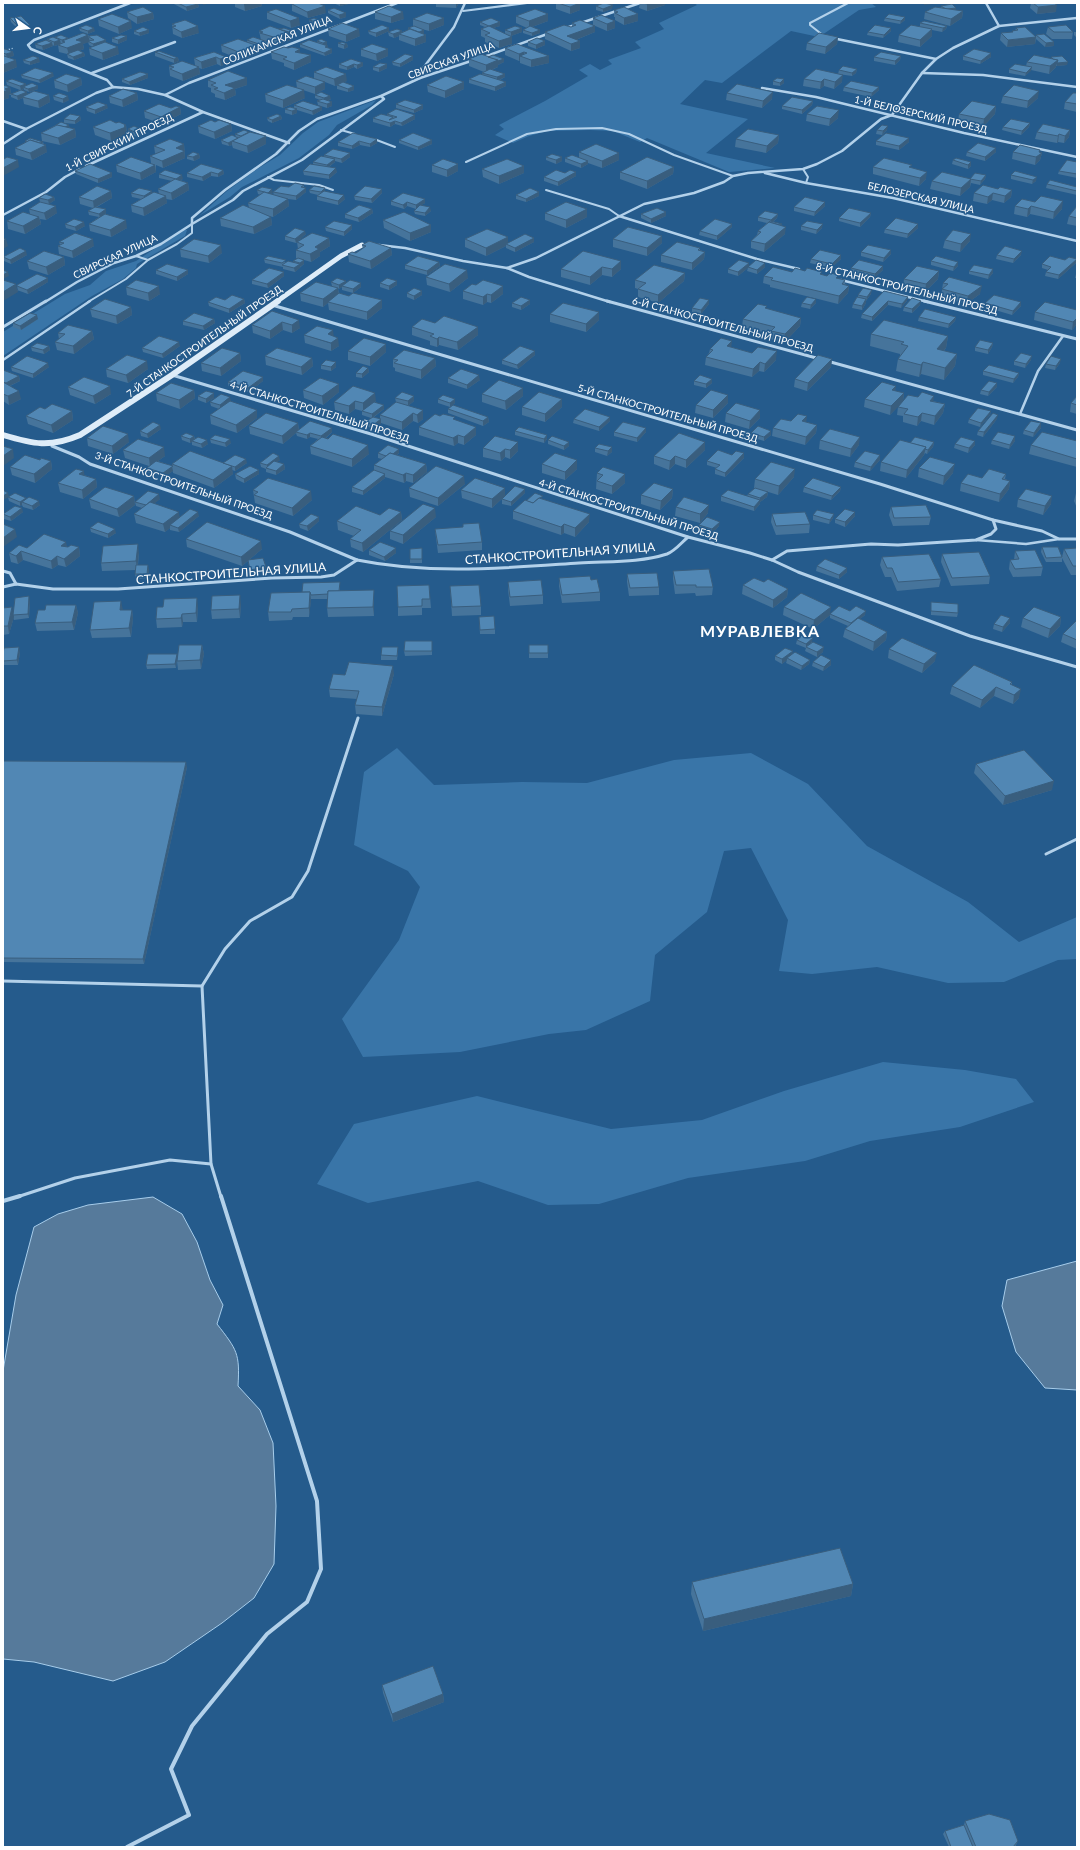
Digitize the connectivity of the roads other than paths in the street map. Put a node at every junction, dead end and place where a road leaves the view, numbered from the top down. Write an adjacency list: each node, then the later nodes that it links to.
1 (130, 3): 16 (street)
2 (397, 3): 22 (street, СОЛИКАМСКАЯ УЛИЦА)
3 (465, 3): 8 (street)
4 (526, 3): 8 (lane)
5 (640, 3): 11 (street)
6 (848, 3): 13 (lane)
7 (986, 3): 10 (street)
8 (463, 11): 18 (street)
9 (1077, 18): 10 (street)
10 (999, 26): 15 (street)
11 (563, 29)
12 (556, 31): 18 (street, СВИРСКАЯ УЛИЦА)
13 (824, 36): 15 (street)
14 (175, 42): 16 (street)
15 (936, 58): 17 (street)
16 (92, 73): 19 (street)
17 (922, 73): 20 (street); 25 (street)
18 (420, 78): 23 (street, СВИРСКАЯ УЛИЦА)
19 (113, 87): 22 (street); 27 (street)
20 (1077, 87)
21 (762, 88): 25 (street, 1-Й БЕЛОЗЕРСКИЙ ПРОЕЗД)
22 (165, 95): 24 (street)
23 (382, 96): 28 (street, СВИРСКАЯ УЛИЦА); 31 (street, СВИРСКАЯ УЛИЦА)
24 (203, 112): 31 (street); 43 (street, 1-Й СВИРСКИЙ ПРОЕЗД)
25 (892, 115): 34 (street, 1-Й БЕЛОЗЕРСКИЙ ПРОЕЗД); 36 (street)
26 (3, 121): 27 (street)
27 (26, 129): 32 (street)
28 (341, 130): 29 (lane); 39 (street, СВИРСКАЯ УЛИЦА)
29 (355, 134)
30 (370, 138): 33 (lane)
31 (289, 143): 45 (street, СВИРСКАЯ УЛИЦА)
32 (3, 144)
33 (395, 147)
34 (1077, 157)
35 (466, 162): 38 (lane)
36 (803, 169): 37 (street); 40 (lane)
37 (762, 172): 38 (street); 40 (street, БЕЛОЗЕРСКАЯ УЛИЦА)
38 (734, 176): 44 (street)
39 (268, 177): 41 (lane); 45 (street, СВИРСКАЯ УЛИЦА)
40 (806, 183): 46 (street, БЕЛОЗЕРСКАЯ УЛИЦА)
41 (333, 190)
42 (546, 190): 44 (lane)
43 (3, 215)
44 (619, 216): 51 (street); 52 (street, 8-Й СТАНКОСТРОИТЕЛЬНЫЙ ПРОЕЗД)
45 (192, 224): 49 (street, СВИРСКАЯ УЛИЦА); 50 (lane)
46 (1077, 241)
47 (372, 244): 51 (street, 6-Й СТАНКОСТРОИТЕЛЬНЫЙ ПРОЕЗД)
48 (365, 245): 54 (street, 7-Й СТАНКОСТРОИТЕЛЬНЫЙ ПРОЕЗД)
49 (136, 256): 50 (lane); 55 (street, СВИРСКАЯ УЛИЦА)
50 (148, 260): 58 (lane)
51 (507, 268): 60 (street, 6-Й СТАНКОСТРОИТЕЛЬНЫЙ ПРОЕЗД)
52 (803, 270)
53 (838, 279): 56 (street, 8-Й СТАНКОСТРОИТЕЛЬНЫЙ ПРОЕЗД)
54 (271, 305): 59 (street, 7-Й СТАНКОСТРОИТЕЛЬНЫЙ ПРОЕЗД); 64 (street, 5-Й СТАНКОСТРОИТЕЛЬНЫЙ ПРОЕЗД)
55 (3, 327)
56 (1063, 336): 57 (street, 8-Й СТАНКОСТРОИТЕЛЬНЫЙ ПРОЕЗД); 60 (lane)
57 (1077, 339)
58 (3, 360)
59 (172, 375): 63 (street, 7-Й СТАНКОСТРОИТЕЛЬНЫЙ ПРОЕЗД); 65 (street, 4-Й СТАНКОСТРОИТЕЛЬНЫЙ ПРОЕЗД)
60 (1020, 414): 61 (street, 6-Й СТАНКОСТРОИТЕЛЬНЫЙ ПРОЕЗД)
61 (1077, 430)
62 (3, 435): 63 (street, 3-Й СТАНКОСТРОИТЕЛЬНЫЙ ПРОЕЗД)
63 (52, 446): 69 (street, 3-Й СТАНКОСТРОИТЕЛЬНЫЙ ПРОЕЗД)
64 (993, 520): 66 (street, 5-Й СТАНКОСТРОИТЕЛЬНЫЙ ПРОЕЗД); 68 (street)
65 (688, 538): 69 (street, СТАНКОСТРОИТЕЛЬНАЯ УЛИЦА); 70 (street, 4-Й СТАНКОСТРОИТЕЛЬНЫЙ ПРОЕЗД)
66 (1059, 539): 67 (street); 68 (lane)
67 (1077, 539)
68 (976, 540): 70 (street)
69 (357, 560): 72 (street, СТАНКОСТРОИТЕЛЬНАЯ УЛИЦА)
70 (772, 560): 74 (street, 4-Й СТАНКОСТРОИТЕЛЬНЫЙ ПРОЕЗД)
71 (3, 571): 72 (street)
72 (16, 584): 73 (street, СТАНКОСТРОИТЕЛЬНАЯ УЛИЦА)
73 (3, 587)
74 (1077, 667)
75 (358, 718): 79 (lane)
76 (1077, 839): 77 (lane)
77 (1046, 854)
78 (3, 981): 79 (lane)
79 (202, 986): 80 (lane)
80 (210, 1164): 81 (lane); 82 (lane)
81 (3, 1201)
82 (127, 1847)

